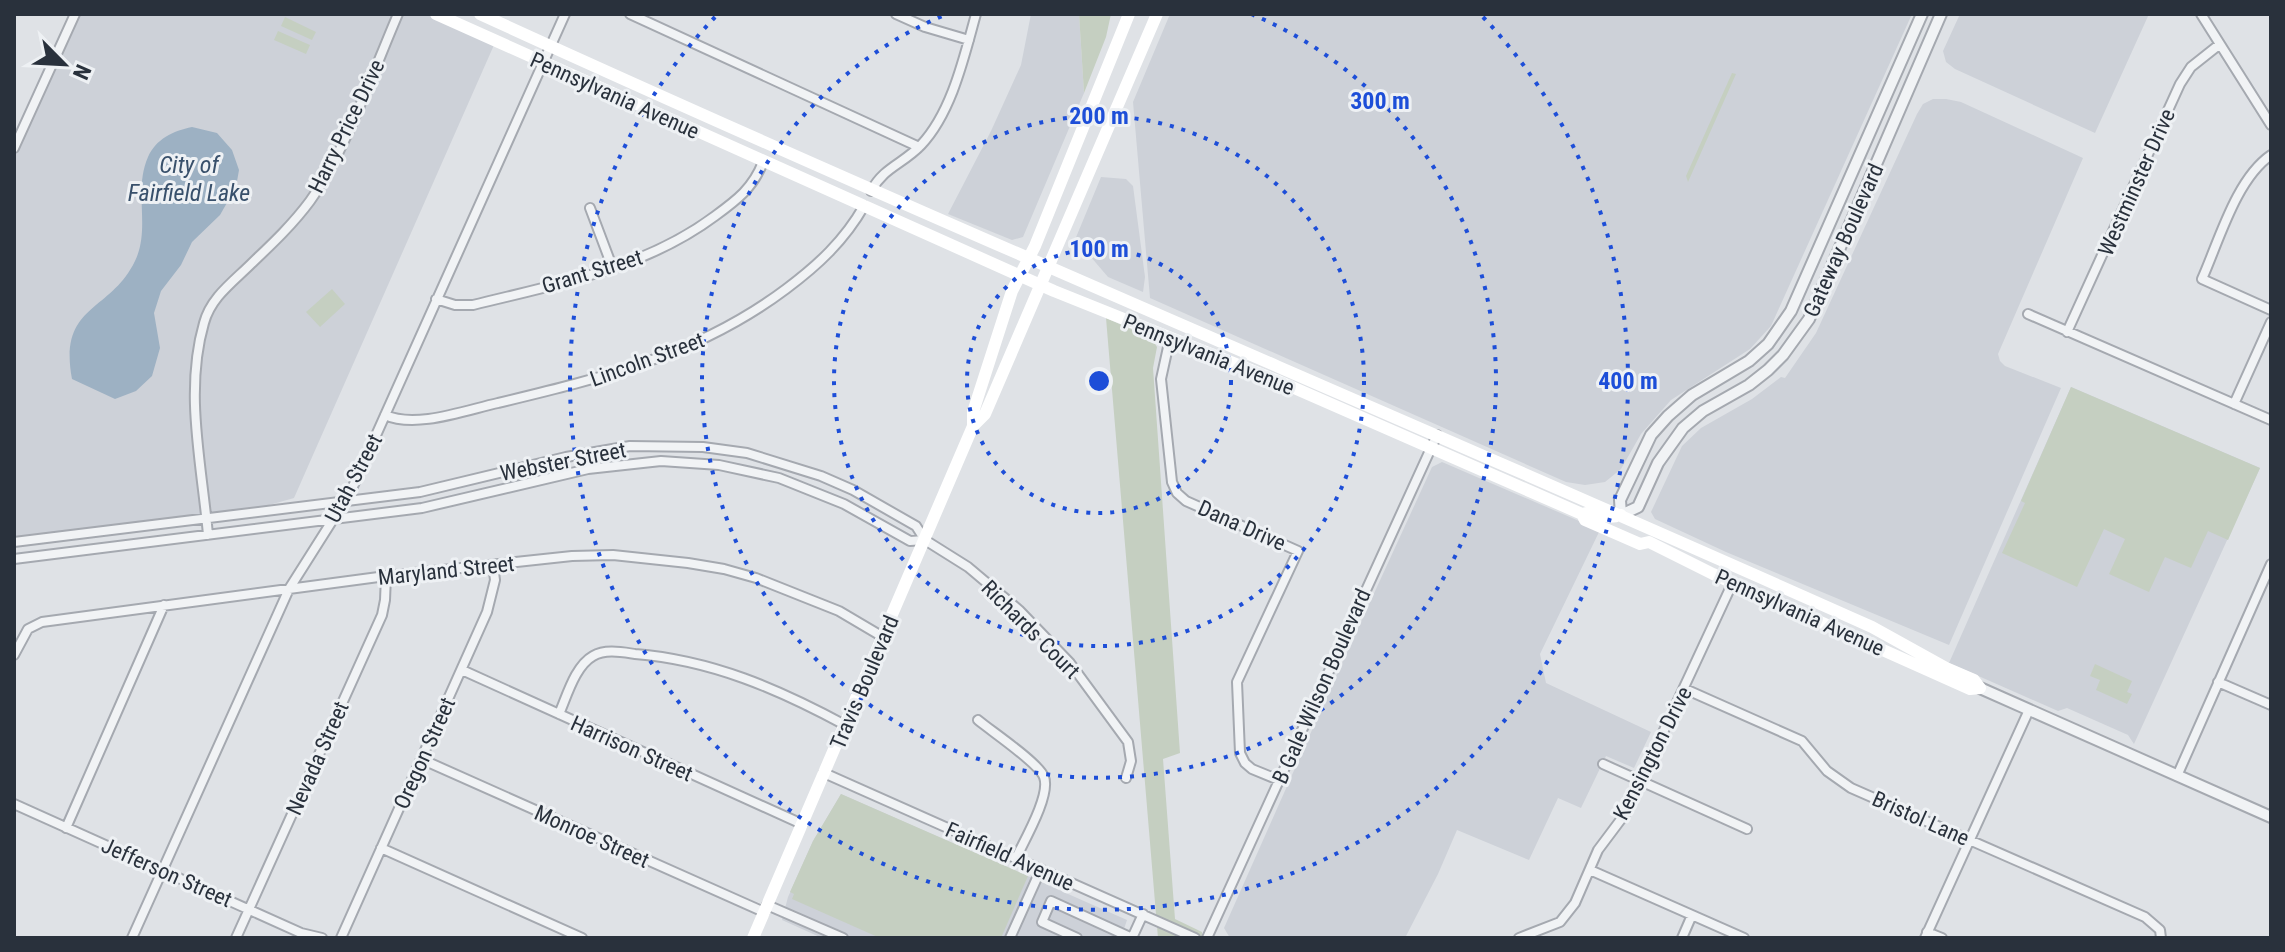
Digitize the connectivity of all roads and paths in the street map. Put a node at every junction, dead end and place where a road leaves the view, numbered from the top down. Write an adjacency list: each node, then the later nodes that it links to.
1 (398, 14): 46 (street, Harry Price Drive)
2 (436, 14): 17 (main road, Pennsylvania Avenue)
3 (480, 14): 16 (main road, Pennsylvania Avenue)
4 (565, 14): 16 (street, Utah Street)
5 (630, 14): 19 (street)
6 (896, 14): 14 (street)
7 (976, 14): 14 (street)
8 (1129, 14): 26 (main road, Travis Boulevard)
9 (1157, 14): 27 (main road, Travis Boulevard)
10 (1922, 14): 45 (street, Gateway Boulevard)
11 (1941, 14): 45 (street, Gateway Boulevard)
12 (2201, 14): 15 (street)
13 (72, 15): 20 (street)
14 (969, 40): 19 (street)
15 (2220, 44): 18 (street); 35 (street, Westminster Drive)
16 (550, 46): 17 (street, Utah Street); 23 (main road, Pennsylvania Avenue)
17 (543, 62): 22 (main road, Pennsylvania Avenue); 31 (street, Utah Street)
18 (2271, 125)
19 (919, 147): 23 (street)
20 (14, 148)
21 (2271, 155): 32 (street)
22 (763, 162): 24 (main road, Pennsylvania Avenue); 28 (street, Grant Street)
23 (871, 191): 26 (main road, Pennsylvania Avenue)
24 (864, 206): 29 (main road, Pennsylvania Avenue); 38 (street, Lincoln Street)
25 (590, 208): 28 (street)
26 (1029, 257): 27 (main road, Pennsylvania Avenue); 29 (main road, Travis Boulevard)
27 (1051, 266): 30 (main road, Travis Boulevard); 41 (main road, Pennsylvania Avenue)
28 (613, 269): 31 (street, Grant Street)
29 (1020, 275): 30 (main road, Pennsylvania Avenue); 40 (main road, Travis Boulevard)
30 (1042, 285): 36 (main road, Pennsylvania Avenue); 40 (main road, Travis Boulevard)
31 (436, 299): 38 (street, Utah Street)
32 (2271, 310)
33 (2028, 314): 35 (street)
34 (2271, 322): 37 (street)
35 (2067, 332): 37 (street)
36 (1170, 338): 42 (main road, Pennsylvania Avenue); 77 (street, Dana Drive)
37 (2234, 404): 39 (street)
38 (385, 415): 43 (street, Utah Street)
39 (2271, 420)
40 (973, 426): 49 (main road, Travis Boulevard)
41 (1437, 435): 42 (street, B Gale Wilson Boulevard); 45 (main road, Pennsylvania Avenue)
42 (1430, 448): 44 (main road, Pennsylvania Avenue); 77 (street, B Gale Wilson Boulevard)
43 (345, 500): 46 (street, Webster Street); 47 (street, Utah Street); 49 (street, Webster Street)
44 (1582, 514): 45 (main road); 51 (main road, Pennsylvania Avenue)
45 (1621, 515): 51 (main road); 53 (main road, Pennsylvania Avenue)
46 (207, 518): 48 (street, Harry Price Drive); 50 (street, Webster Street)
47 (333, 519): 48 (street, Webster Street); 49 (street, Webster Street); 58 (street, Utah Street)
48 (208, 535): 52 (street, Webster Street)
49 (925, 540): 61 (main road, Travis Boulevard); 76 (street, Richards Court)
50 (14, 542)
51 (1649, 542): 57 (main road, Pennsylvania Avenue)
52 (14, 559)
53 (1728, 562): 57 (main road); 59 (main road, Pennsylvania Avenue)
54 (2271, 564): 64 (street)
55 (493, 565): 56 (street, Maryland Street); 61 (street, Maryland Street); 63 (street, Oregon Street)
56 (386, 576): 58 (street, Maryland Street); 90 (street, Nevada Street)
57 (1733, 582): 59 (main road); 65 (main road, Pennsylvania Avenue); 66 (street, Kensington Drive)
58 (289, 589): 60 (street, Maryland Street); 88 (street, Utah Street)
59 (1800, 594): 65 (main road, Pennsylvania Avenue)
60 (164, 605): 62 (street, Maryland Street); 82 (street)
61 (883, 637): 71 (main road, Travis Boulevard)
62 (14, 655)
63 (462, 670): 69 (street, Harrison Street); 72 (street, Oregon Street)
64 (2218, 682): 67 (street); 75 (street)
65 (1980, 688): 68 (street, Pennsylvania Avenue)
66 (1685, 689): 78 (street, Kensington Drive); 84 (street, Bristol Lane)
67 (2271, 705)
68 (2029, 710): 75 (street, Pennsylvania Avenue); 84 (street)
69 (559, 714): 71 (street); 81 (street, Harrison Street)
70 (978, 720): 86 (street)
71 (845, 725): 74 (main road, Travis Boulevard)
72 (421, 759): 85 (street, Oregon Street); 91 (street, Monroe Street)
73 (1603, 764): 78 (street)
74 (824, 773): 81 (main road, Travis Boulevard); 86 (street, Fairfield Avenue)
75 (2177, 776): 80 (street, Pennsylvania Avenue)
76 (1126, 778)
77 (1279, 780): 106 (street, B Gale Wilson Boulevard)
78 (1640, 781): 83 (street); 89 (street, Kensington Drive)
79 (14, 804): 82 (street, Jefferson Street)
80 (2271, 817)
81 (802, 824): 91 (main road, Travis Boulevard)
82 (66, 828): 88 (street, Jefferson Street)
83 (1747, 829)
84 (1970, 840): 94 (street); 111 (street, Bristol Lane)
85 (381, 848): 98 (street, Oregon Street); 99 (street)
86 (1016, 858): 87 (street, Fairfield Avenue)
87 (1041, 869): 92 (street, Fairfield Avenue); 102 (street)
88 (162, 870): 90 (street, Jefferson Street); 95 (street, Utah Street)
89 (1590, 870): 93 (street); 107 (street, Kensington Drive)
90 (249, 908): 96 (street, Nevada Street); 97 (street, Jefferson Street)
91 (766, 909): 100 (main road, Travis Boulevard); 101 (street, Monroe Street)
92 (1143, 914): 104 (street); 105 (street, Fairfield Avenue)
93 (1692, 915): 108 (street); 109 (street)
94 (1926, 935): 110 (street)
95 (132, 938)
96 (236, 938)
97 (322, 938)
98 (341, 938)
99 (582, 938)
100 (753, 938)
101 (843, 938)
102 (1010, 938)
103 (1077, 938): 104 (street)
104 (1132, 938)
105 (1195, 938)
106 (1207, 938)
107 (1519, 938)
108 (1682, 938)
109 (1744, 938)
110 (1942, 938)
111 (2161, 938)

